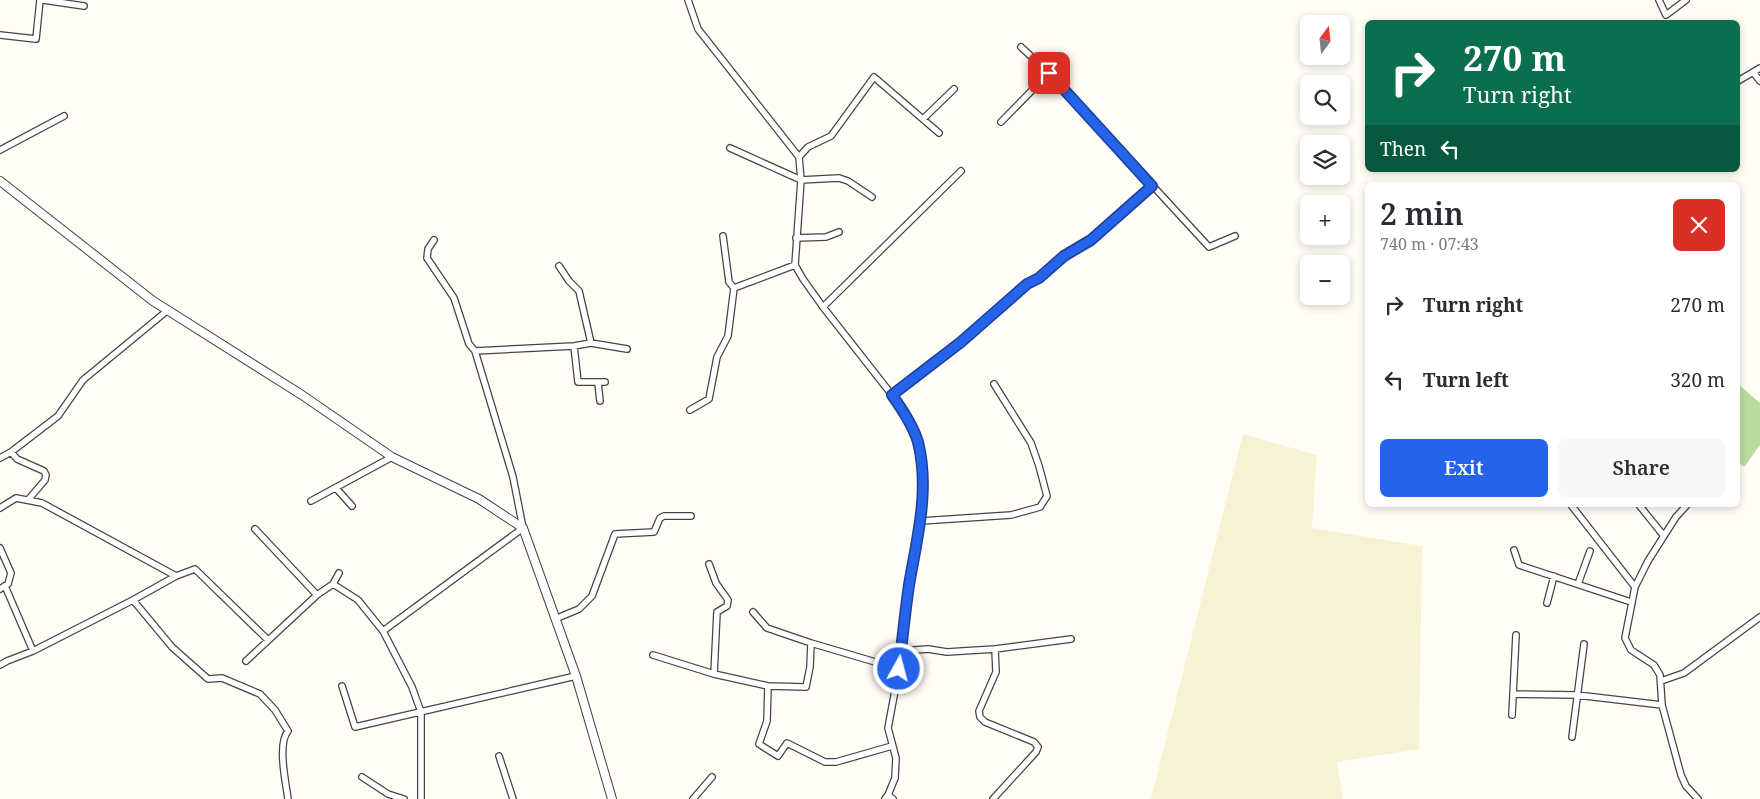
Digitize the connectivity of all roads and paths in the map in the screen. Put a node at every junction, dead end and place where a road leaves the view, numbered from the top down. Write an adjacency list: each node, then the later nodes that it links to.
1 (42, 0): 5 (street); 6 (street)
2 (688, 0): 20 (street)
3 (1659, 0): 4 (street)
4 (1686, 0)
5 (84, 6)
6 (0, 35)
7 (1021, 47): 10 (street)
8 (1760, 68): 9 (street)
9 (1752, 72): 11 (street); 12 (street)
10 (1049, 73): 16 (street); 24 (street)
11 (1740, 80)
12 (1760, 81)
13 (954, 89): 15 (street)
14 (64, 116): 19 (street)
15 (923, 119): 17 (street); 20 (street)
16 (1001, 122)
17 (939, 133)
18 (730, 148): 22 (street)
19 (0, 150)
20 (799, 157): 22 (street)
21 (961, 171): 34 (street)
22 (801, 180): 25 (street); 29 (street)
23 (0, 181): 35 (street)
24 (1152, 186): 28 (street); 41 (street)
25 (872, 198)
26 (839, 232): 29 (street)
27 (723, 236): 33 (street)
28 (1234, 236)
29 (796, 238): 31 (street)
30 (434, 240): 39 (street)
31 (795, 265): 33 (street); 34 (street)
32 (559, 266): 36 (street)
33 (734, 288): 43 (street)
34 (823, 307): 41 (street)
35 (168, 310): 44 (street); 45 (street)
36 (591, 343): 37 (street); 38 (street)
37 (574, 346): 39 (street); 42 (street)
38 (627, 349)
39 (475, 351): 57 (street)
40 (994, 384): 56 (street)
41 (892, 395): 56 (street)
42 (600, 402)
43 (690, 410)
44 (10, 452): 46 (street); 48 (street)
45 (392, 456): 47 (street); 57 (street)
46 (0, 458)
47 (336, 488): 49 (street); 50 (street)
48 (28, 500): 54 (street); 65 (street)
49 (311, 501)
50 (352, 506)
51 (1573, 507): 69 (street)
52 (1641, 507): 59 (street)
53 (1684, 507): 59 (street)
54 (0, 508)
55 (691, 516): 77 (street)
56 (921, 521): 86 (street)
57 (523, 528): 77 (street); 78 (street)
58 (255, 529): 71 (street)
59 (1664, 536): 69 (street)
60 (0, 548): 70 (street)
61 (1514, 550): 66 (street)
62 (1590, 551): 68 (street)
63 (709, 564): 91 (street)
64 (339, 573): 67 (street)
65 (176, 576): 72 (street); 80 (street)
66 (1554, 576): 68 (street); 74 (street)
67 (333, 584): 71 (street); 78 (street)
68 (1578, 584): 73 (street)
69 (1635, 587): 73 (street)
70 (2, 588): 85 (street)
71 (317, 595): 80 (street)
72 (133, 600): 85 (street); 107 (street)
73 (1631, 602): 93 (street)
74 (1547, 604)
75 (753, 612): 82 (street)
76 (1760, 618): 93 (street)
77 (556, 619): 92 (street)
78 (383, 631): 99 (street)
79 (1516, 635): 96 (street)
80 (268, 640): 88 (street)
81 (1071, 640): 84 (street)
82 (810, 644): 90 (street); 95 (street)
83 (1584, 644): 97 (street)
84 (995, 649): 86 (street); 113 (street)
85 (33, 651): 89 (street)
86 (901, 651): 90 (street)
87 (652, 655): 91 (street)
88 (246, 660)
89 (0, 665)
90 (899, 669): 102 (street)
91 (714, 674): 95 (street)
92 (576, 676): 99 (street); 111 (street)
93 (1661, 681): 98 (street)
94 (342, 686): 99 (street)
95 (768, 686): 102 (street)
96 (1514, 694): 97 (street); 100 (street)
97 (1578, 695): 98 (street); 101 (street)
98 (1662, 705): 114 (street)
99 (420, 712): 109 (street)
100 (1512, 715)
101 (1572, 737)
102 (892, 746): 106 (street)
103 (499, 756): 110 (street)
104 (362, 777): 108 (street)
105 (712, 777): 112 (street)
106 (889, 798)
107 (288, 799)
108 (404, 799)
109 (421, 799)
110 (513, 799)
111 (612, 799)
112 (693, 799)
113 (992, 799)
114 (1698, 799)

